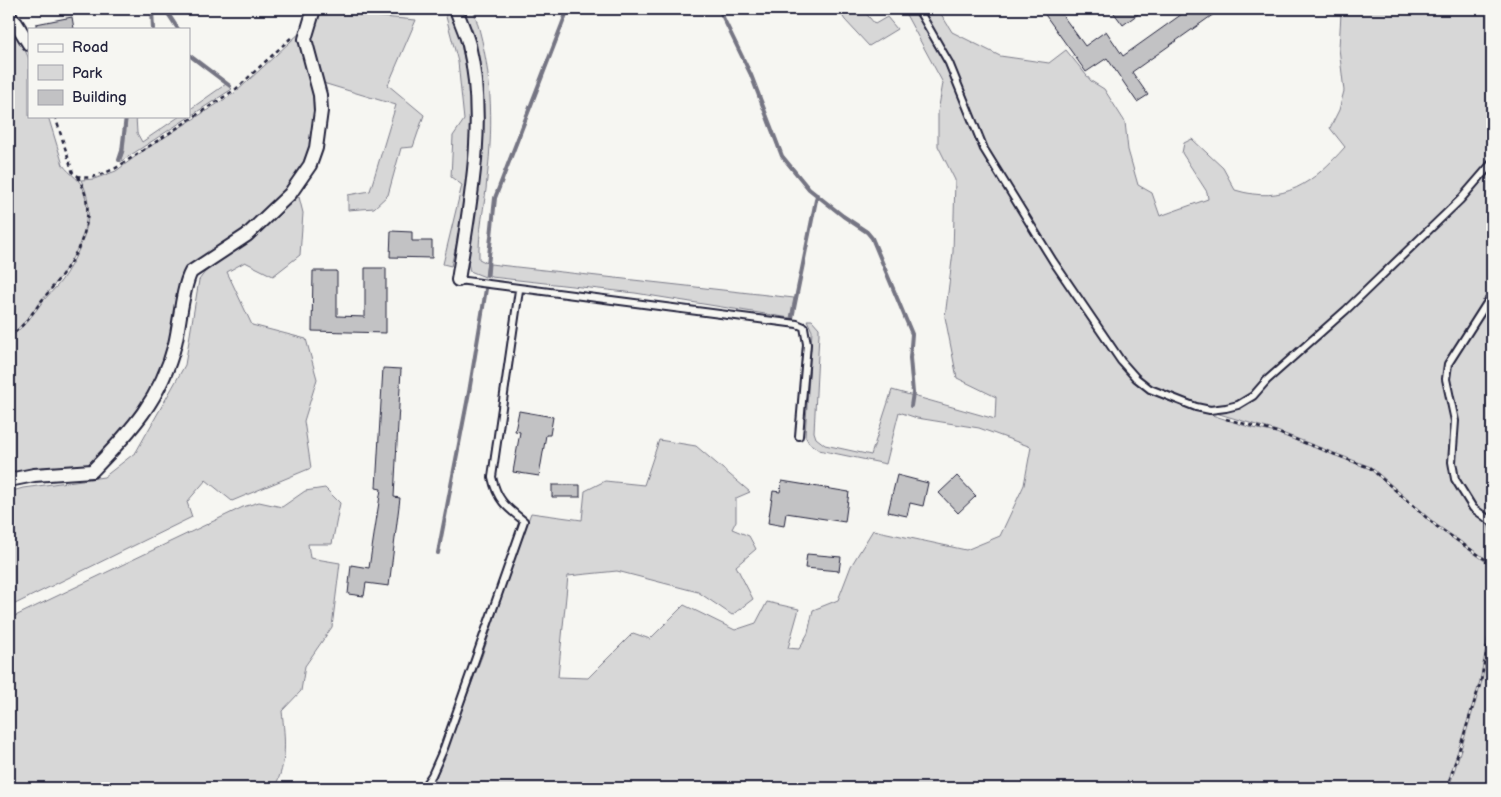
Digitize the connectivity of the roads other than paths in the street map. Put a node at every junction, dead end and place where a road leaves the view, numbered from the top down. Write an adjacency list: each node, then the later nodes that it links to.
1 (314, 9): 11 (street)
2 (456, 9): 7 (street)
3 (918, 9): 6 (lane)
4 (9, 16): 5 (street)
5 (28, 42)
6 (1492, 163)
7 (458, 280): 8 (lane)
8 (519, 290): 10 (lane); 13 (lane)
9 (1492, 295): 12 (lane)
10 (799, 436)
11 (9, 480)
12 (1492, 522)
13 (423, 788)

